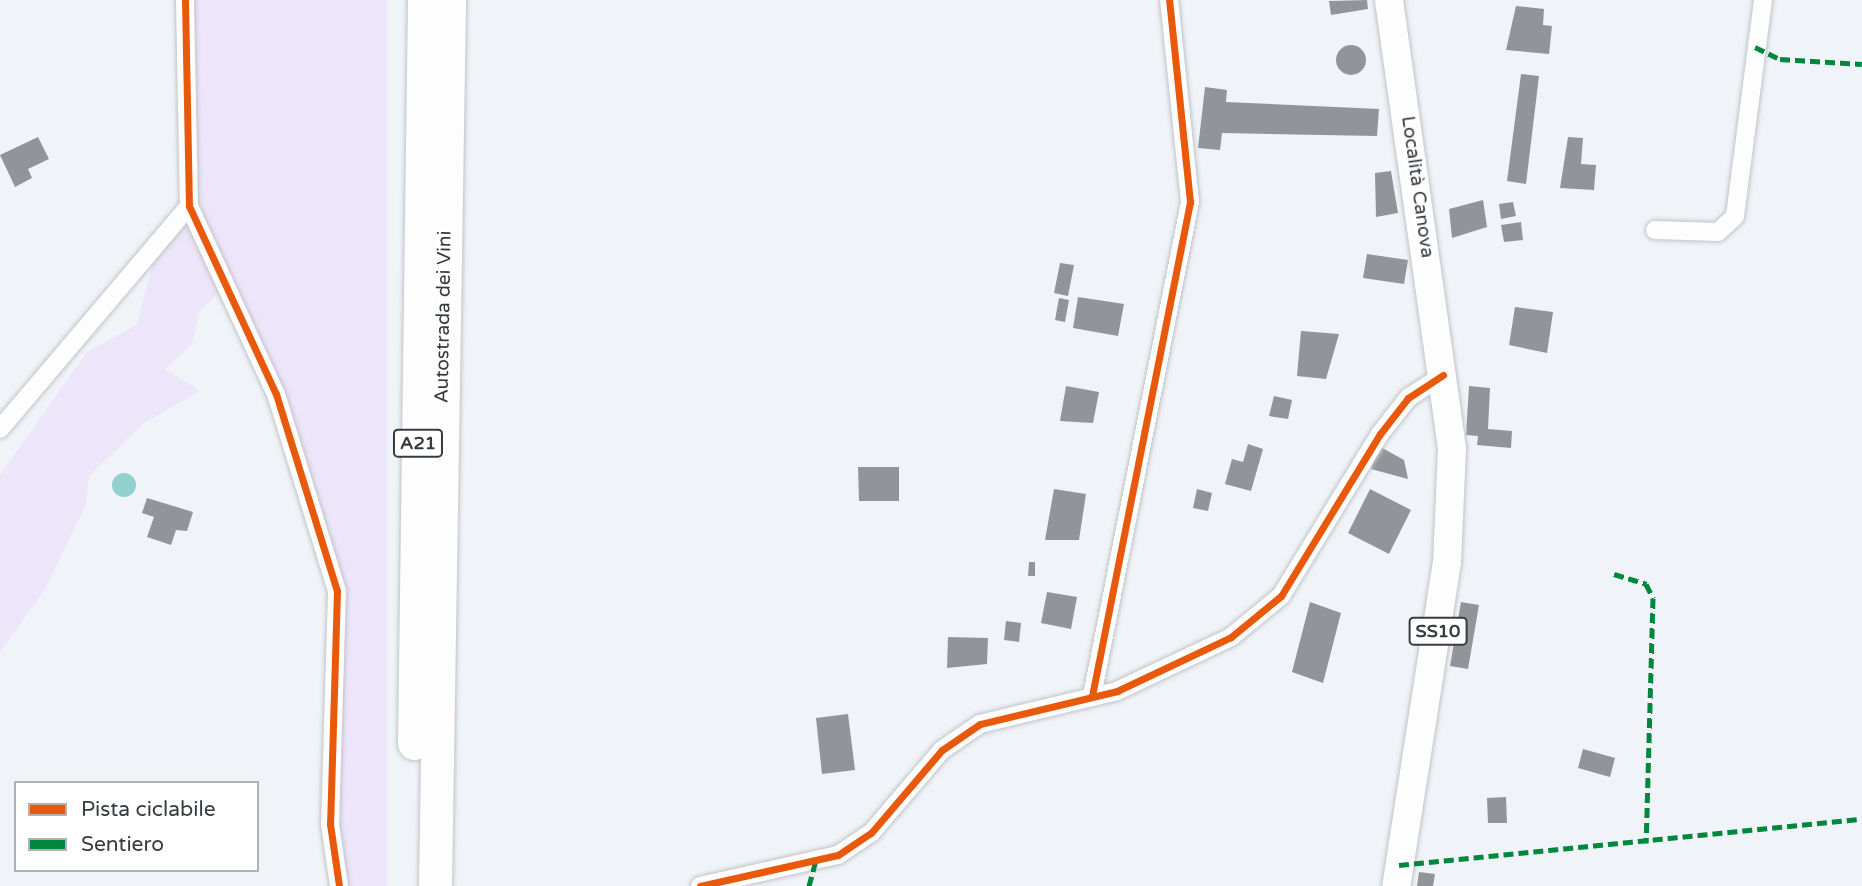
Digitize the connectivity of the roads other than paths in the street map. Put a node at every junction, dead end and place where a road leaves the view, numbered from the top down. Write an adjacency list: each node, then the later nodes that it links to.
1 (185, 0): 7 (street)
2 (424, 0): 13 (highway, Autostrada dei Vini / A21)
3 (449, 0): 13 (highway, Autostrada dei Vini / A21)
4 (1169, 0): 11 (street)
5 (1389, 0): 9 (main road, Località Canova / SS10)
6 (1763, 0): 8 (street)
7 (189, 206): 10 (street); 12 (street)
8 (1655, 230)
9 (1443, 374): 11 (street); 15 (main road, SS10)
10 (0, 429)
11 (1093, 696): 14 (street)
12 (339, 886)
13 (427, 886)
14 (700, 886)
15 (1396, 886)

